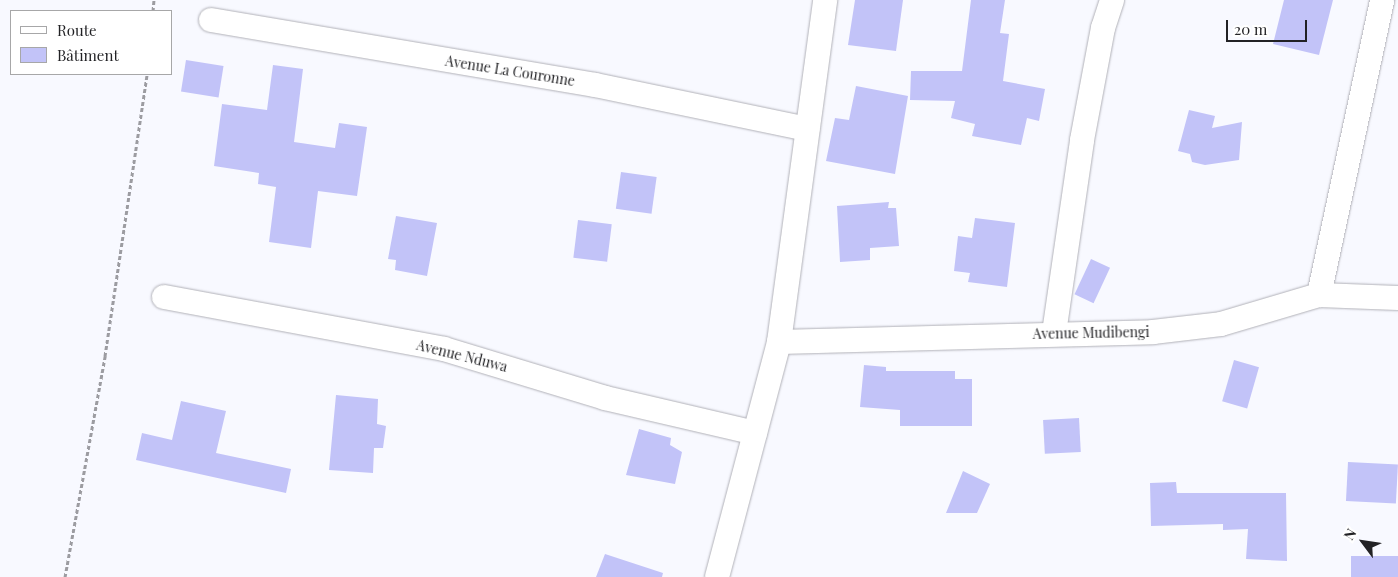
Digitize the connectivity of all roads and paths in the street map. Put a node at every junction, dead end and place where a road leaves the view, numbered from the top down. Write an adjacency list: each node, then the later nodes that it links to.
1 (825, 0): 6 (street)
2 (1112, 0): 10 (street)
3 (1382, 0): 7 (street)
4 (211, 20): 6 (street, Avenue La Couronne)
5 (148, 75): 13 (path)
6 (808, 129): 11 (street)
7 (1319, 295): 9 (street, Avenue Mudibengi); 10 (street, Avenue Mudibengi)
8 (164, 298): 12 (street, Avenue Nduwa)
9 (1398, 298)
10 (1054, 333): 11 (street, Avenue Mudibengi)
11 (779, 342): 12 (street)
12 (755, 434): 14 (street)
13 (65, 577)
14 (717, 577)

